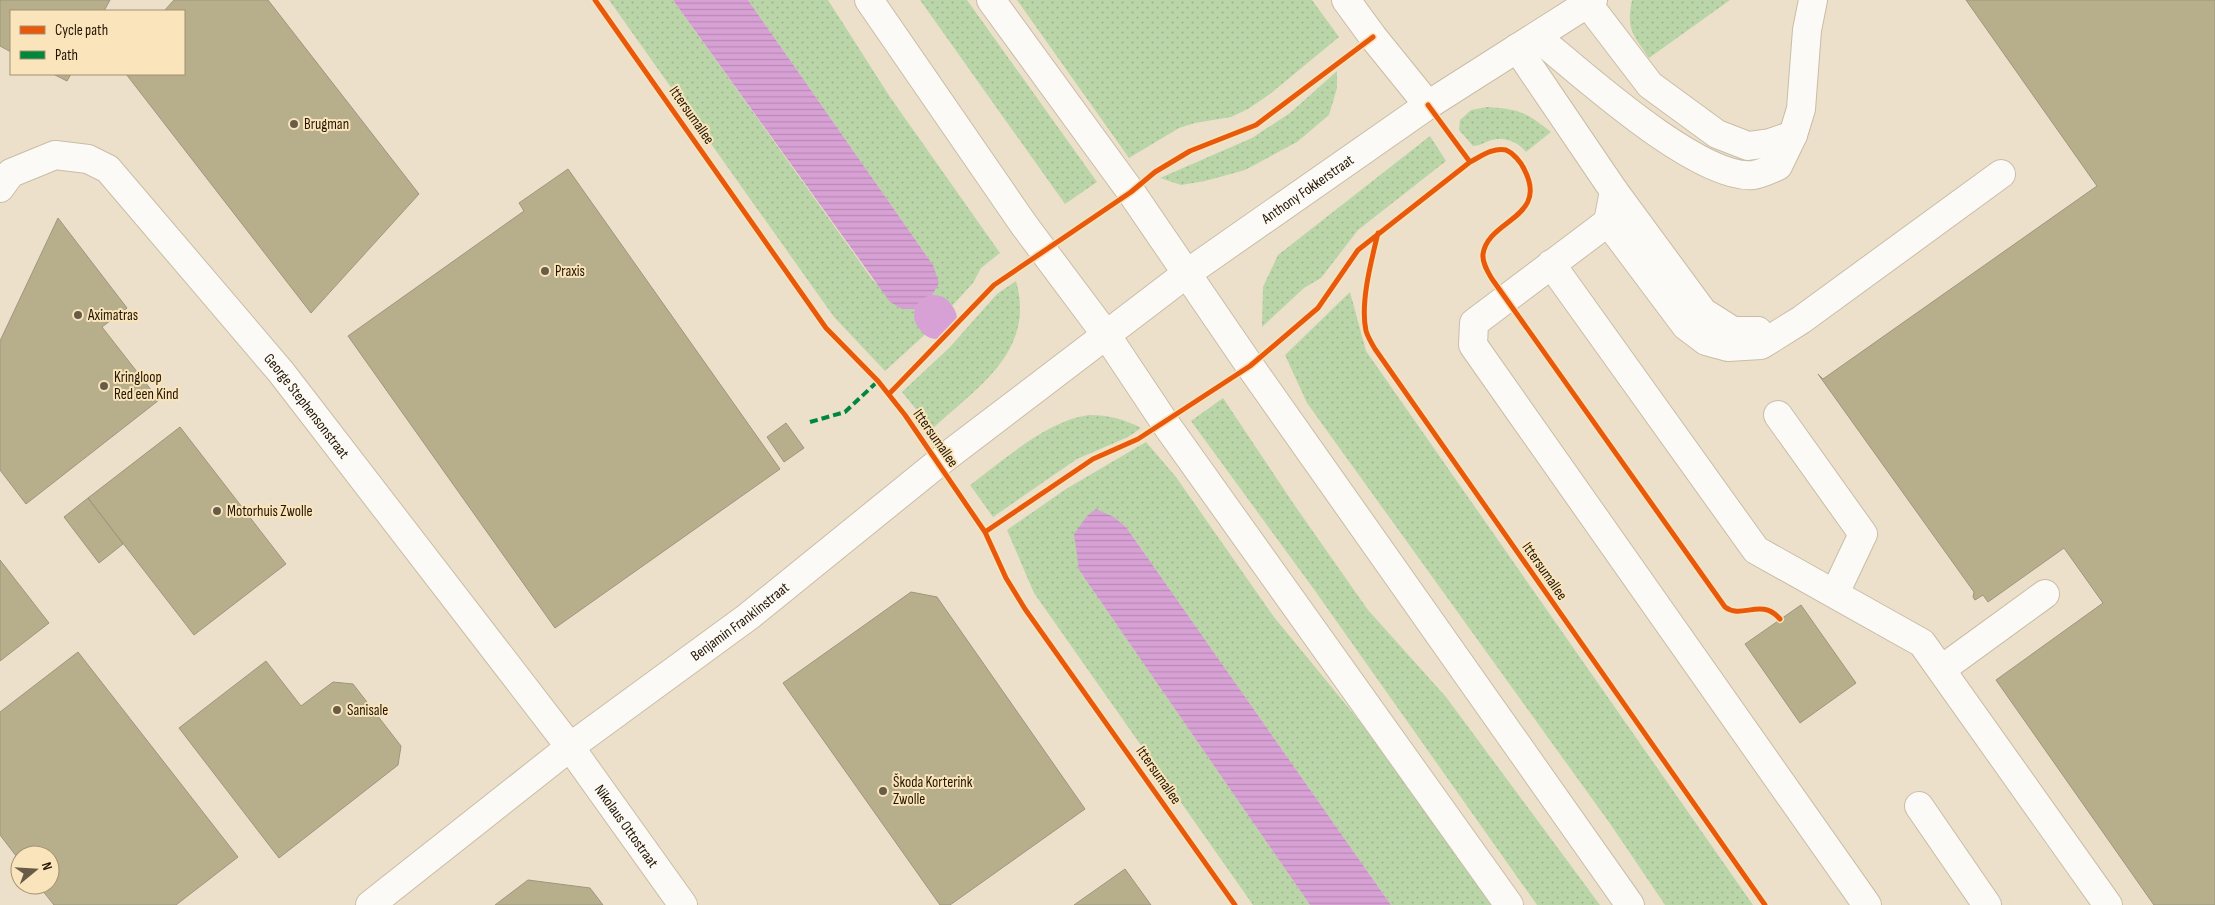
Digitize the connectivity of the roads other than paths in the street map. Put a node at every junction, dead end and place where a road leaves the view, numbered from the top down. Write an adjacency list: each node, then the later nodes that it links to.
1 (869, 0): 16 (street)
2 (991, 0): 14 (street)
3 (1346, 0): 7 (street)
4 (1813, 0): 8 (street)
5 (1591, 2): 6 (street, Anthony Fokkerstraat); 8 (street)
6 (1527, 42): 7 (street, Anthony Fokkerstraat); 8 (street); 11 (street)
7 (1428, 105): 14 (street, Anthony Fokkerstraat)
8 (1793, 135)
9 (2002, 174): 15 (street)
10 (0, 188): 21 (street, George Stephensonstraat)
11 (1614, 192): 12 (street); 15 (street)
12 (1608, 222): 13 (street); 15 (street)
13 (1552, 264): 18 (street); 27 (street)
14 (1186, 274): 16 (street, Anthony Fokkerstraat); 26 (street)
15 (1801, 320)
16 (1107, 336): 21 (street, Benjamin Franklinstraat); 25 (street)
17 (1778, 415): 18 (street)
18 (1834, 593): 20 (street)
19 (2045, 594): 20 (street)
20 (1942, 669): 29 (street)
21 (570, 747): 23 (street, Benjamin Franklinstraat); 24 (street, Nikolaus Ottostraat)
22 (1919, 806): 28 (street)
23 (370, 905)
24 (683, 905)
25 (1509, 905)
26 (1630, 905)
27 (1867, 905)
28 (1987, 905)
29 (2108, 905)

